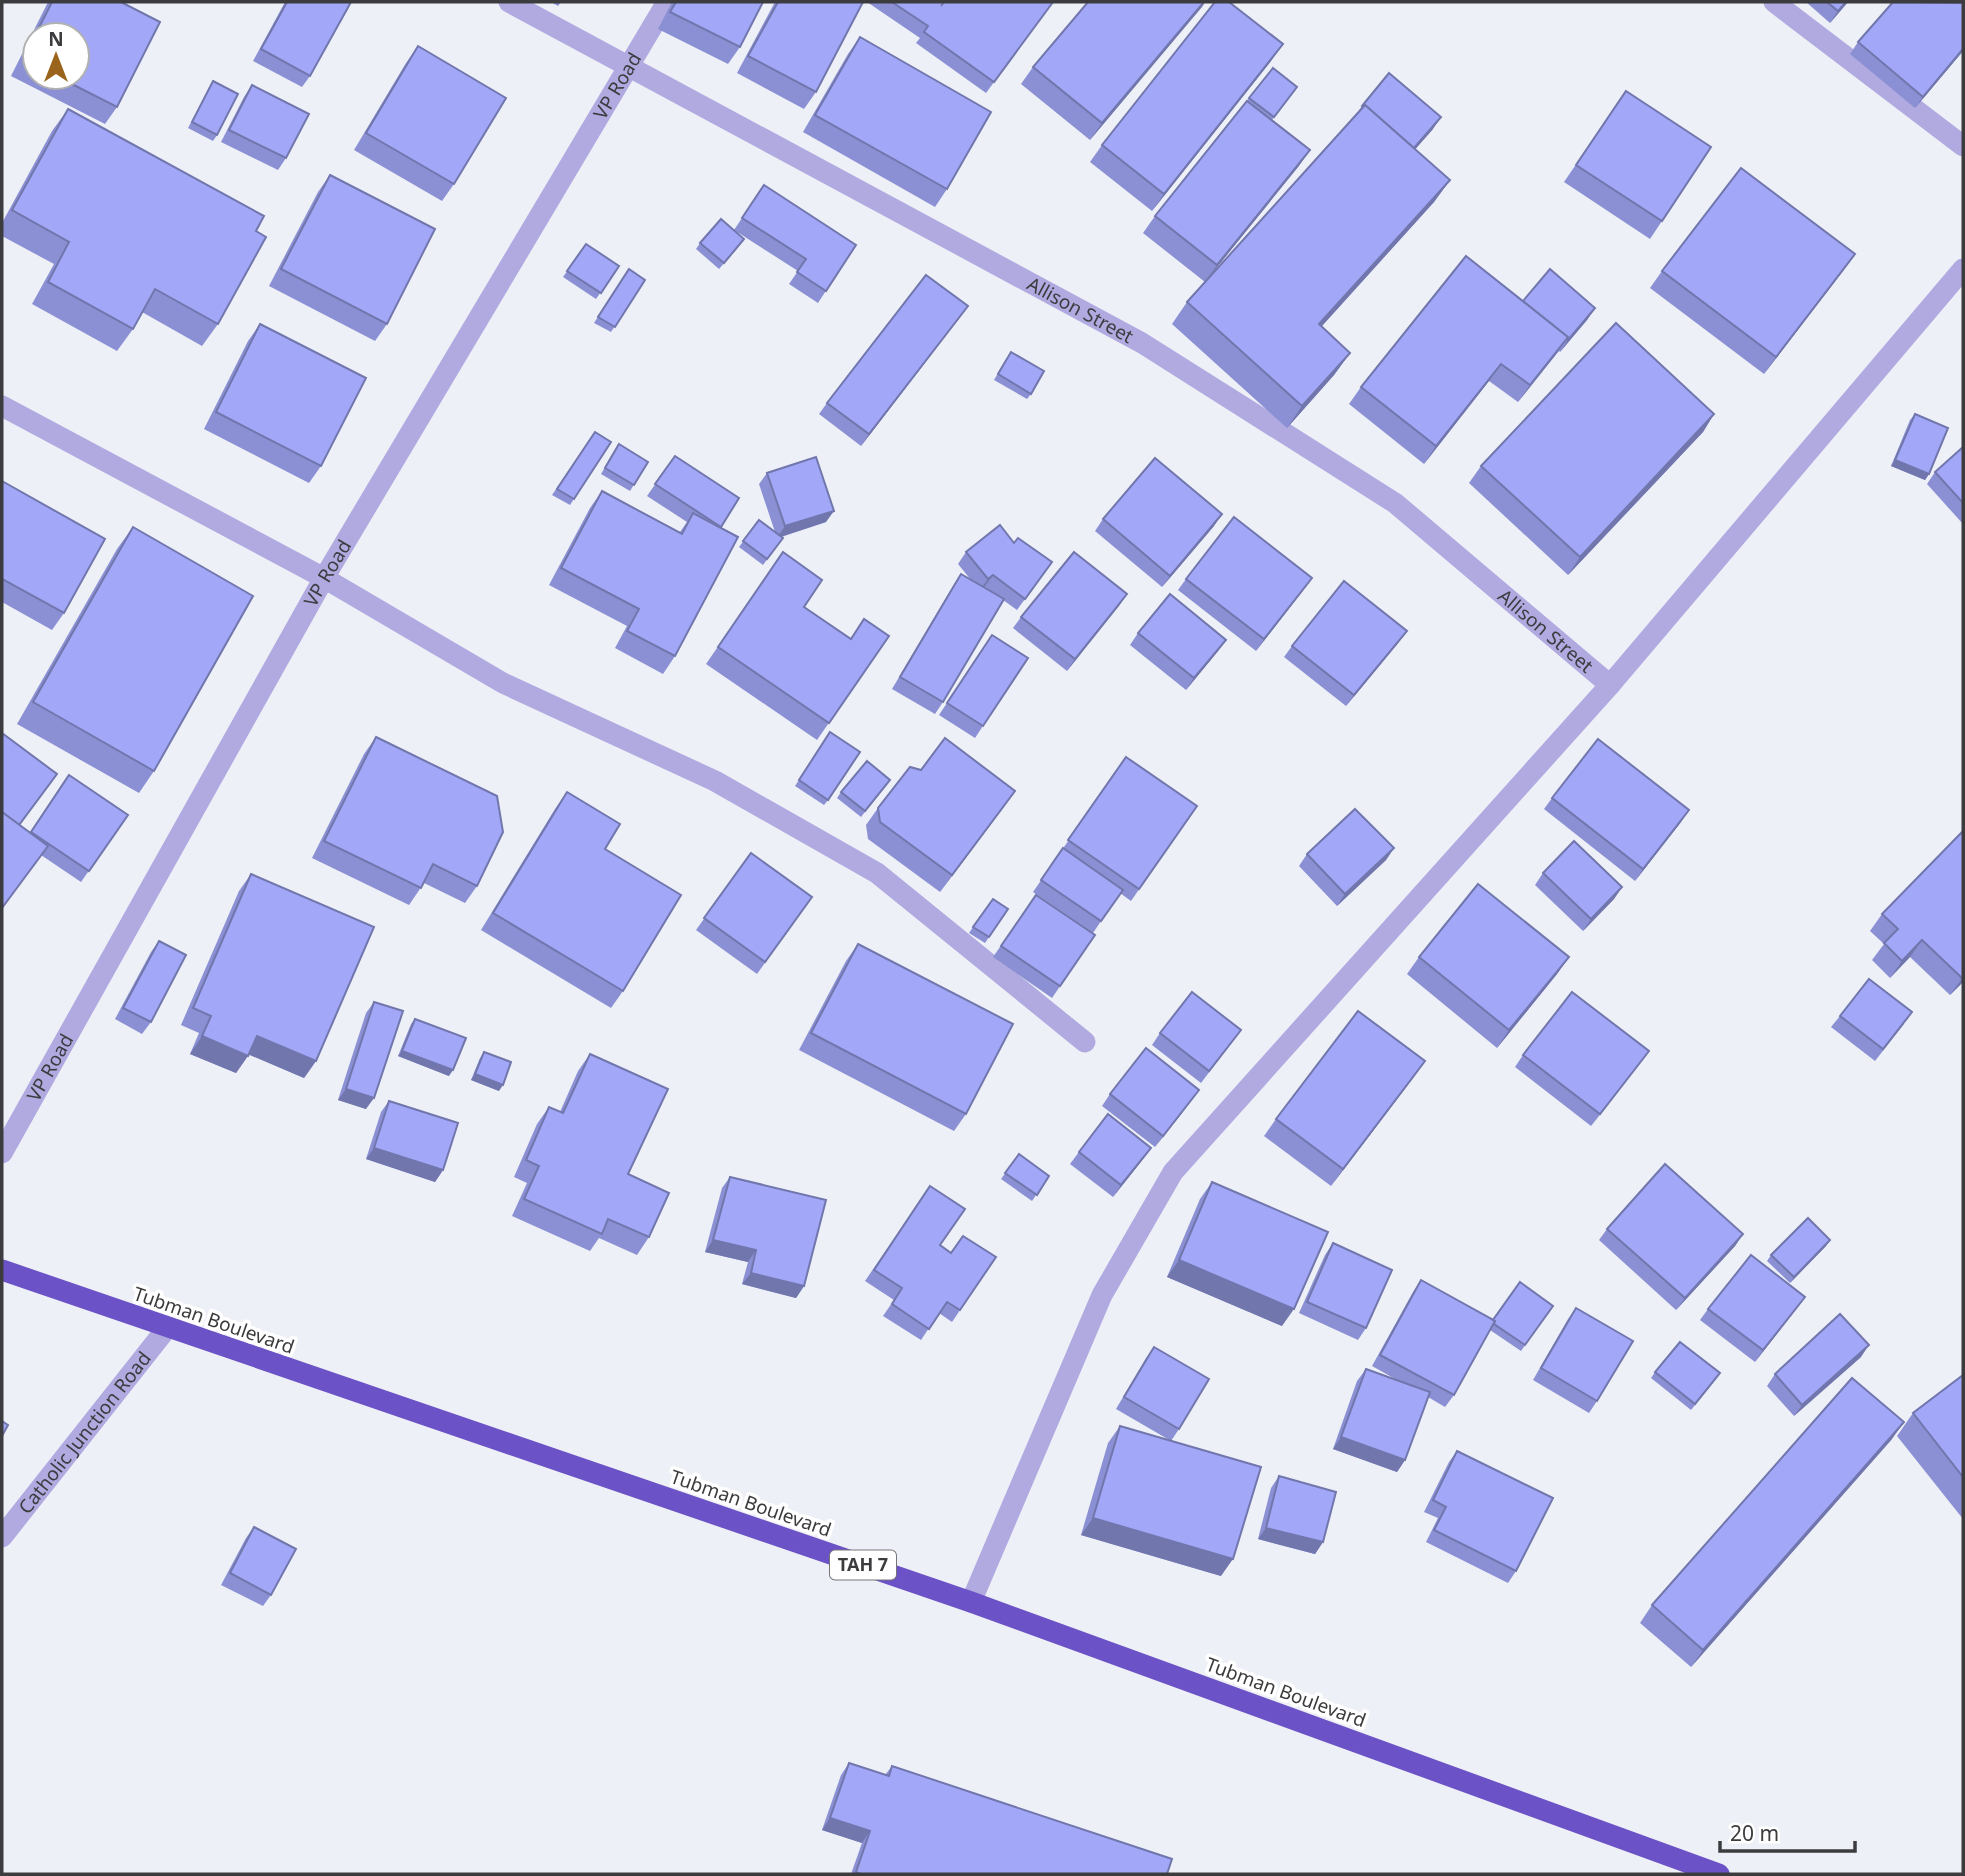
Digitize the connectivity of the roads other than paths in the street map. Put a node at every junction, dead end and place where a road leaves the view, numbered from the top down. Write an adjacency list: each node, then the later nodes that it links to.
1 (509, 2): 4 (street, Allison Street)
2 (667, 2): 4 (street, VP Road)
3 (1774, 2): 5 (street)
4 (631, 66): 8 (street, VP Road); 9 (street, Allison Street)
5 (1963, 146)
6 (1963, 269): 9 (street)
7 (2, 406): 8 (street)
8 (324, 578): 10 (street); 11 (street, VP Road)
9 (1610, 685): 15 (street)
10 (1085, 1042)
11 (2, 1153)
12 (2, 1270): 13 (highway, Tubman Boulevard / TAH 7)
13 (167, 1328): 14 (street, Catholic Junction Road); 15 (highway, Tubman Boulevard / TAH 7)
14 (2, 1537)
15 (971, 1602): 16 (highway, Tubman Boulevard / TAH 7)
16 (1719, 1874)

